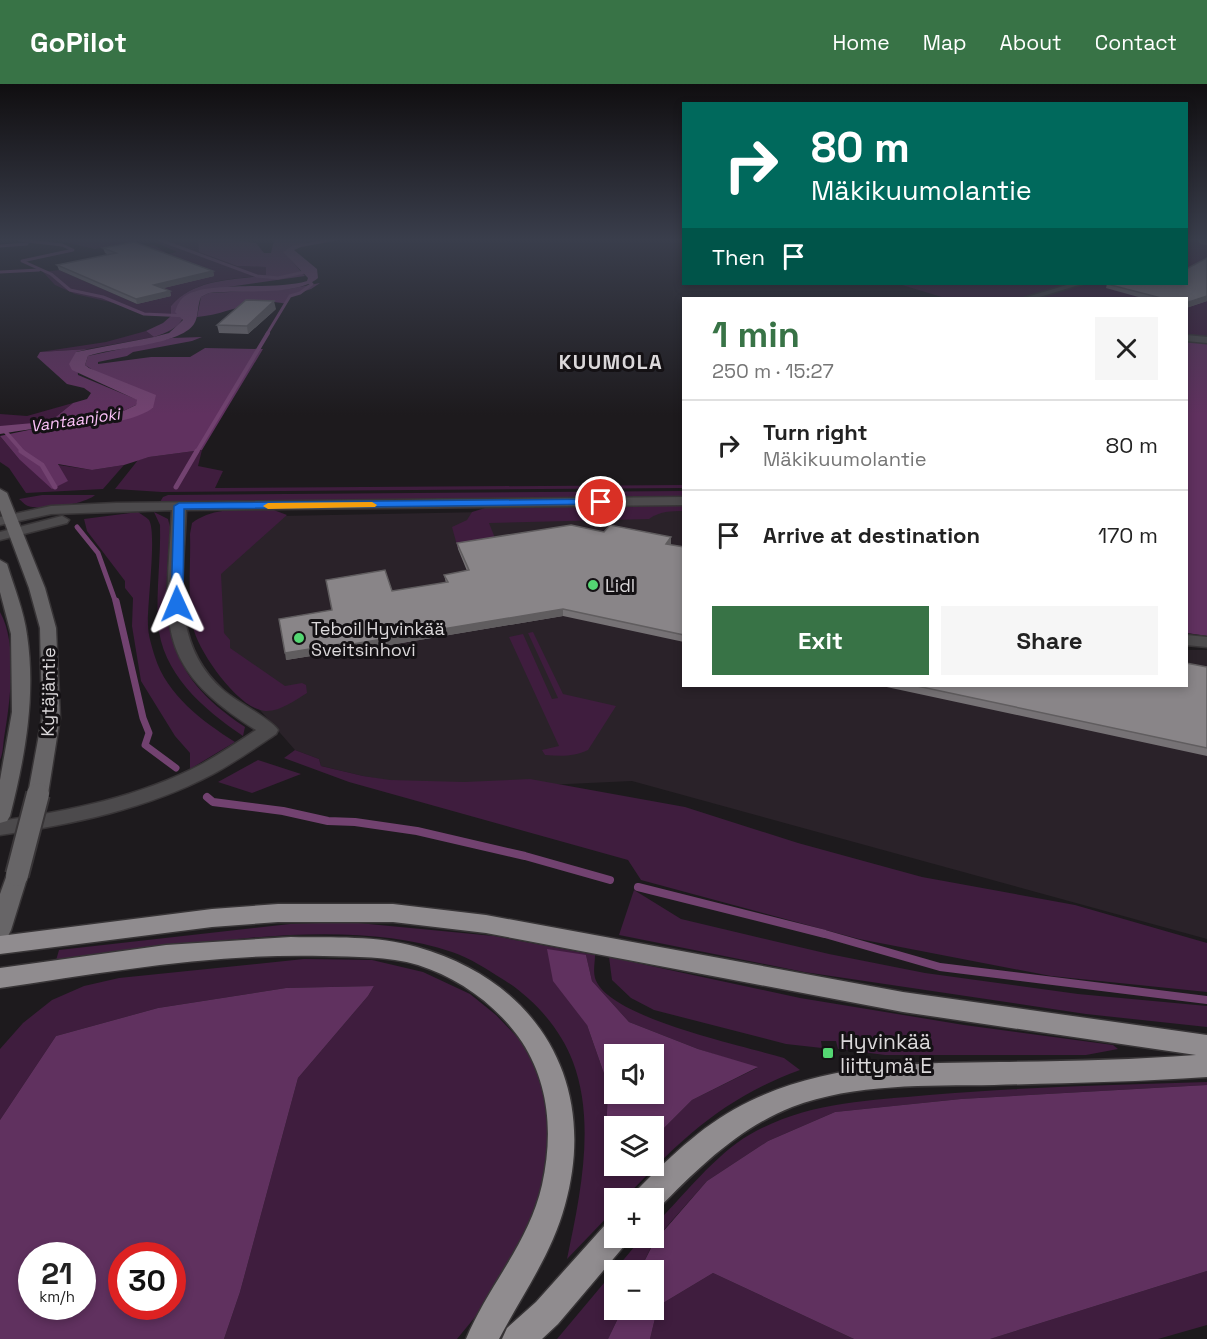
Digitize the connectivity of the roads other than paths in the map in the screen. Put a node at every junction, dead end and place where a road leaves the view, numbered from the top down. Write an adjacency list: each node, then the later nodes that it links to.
1 (1188, 338): 2 (street)
2 (1207, 340)
3 (0, 493): 6 (street, Kytäjäntie)
4 (682, 501): 5 (street)
5 (179, 506): 6 (street); 11 (street)
6 (7, 527): 12 (street, Kytäjäntie, bridge)
7 (0, 564): 10 (street, Kytäjäntie)
8 (1188, 640): 9 (street)
9 (1207, 642)
10 (2, 808)
11 (0, 828)
12 (0, 930)
13 (0, 945): 15 (highway)
14 (0, 978): 19 (highway)
15 (1207, 1046)
16 (1207, 1065): 17 (highway)
17 (659, 1188)
18 (604, 1247): 20 (highway)
19 (482, 1339)
20 (518, 1339)

